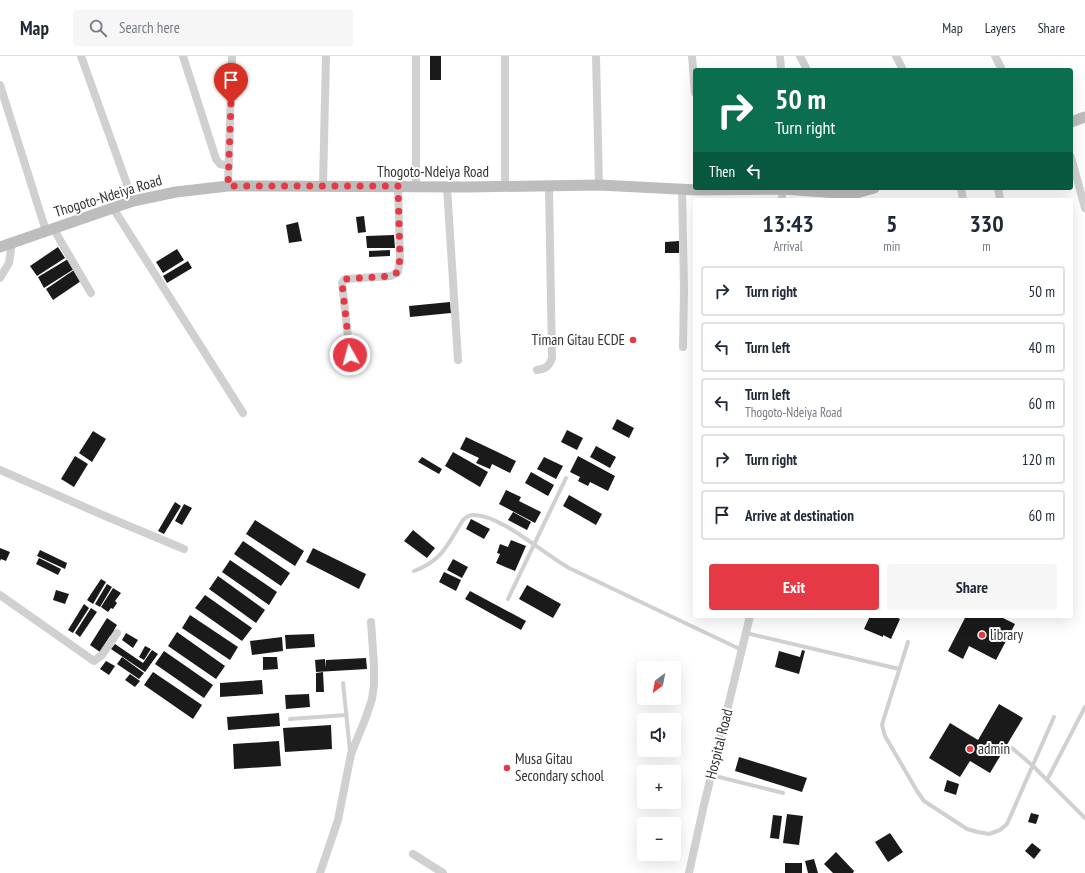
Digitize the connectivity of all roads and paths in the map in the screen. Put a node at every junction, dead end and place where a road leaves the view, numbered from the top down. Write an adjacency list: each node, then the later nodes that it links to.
1 (81, 56): 37 (street)
2 (183, 56): 22 (street)
3 (232, 56): 22 (street)
4 (326, 56): 25 (street)
5 (416, 56): 27 (street)
6 (505, 56): 29 (street)
7 (596, 56): 23 (street)
8 (692, 56): 13 (street)
9 (780, 56): 14 (street)
10 (800, 56): 15 (street)
11 (896, 56): 16 (street)
12 (995, 56): 17 (street)
13 (693, 68)
14 (781, 68)
15 (806, 68)
16 (902, 68)
17 (1001, 68)
18 (0, 85): 40 (street)
19 (1085, 117): 20 (main road)
20 (1073, 121)
21 (1073, 165): 39 (street)
22 (229, 166): 24 (street)
23 (599, 185): 30 (main road, Thogoto-Ndeiya Road); 31 (main road, Thogoto-Ndeiya Road)
24 (228, 186): 25 (main road, Thogoto-Ndeiya Road); 37 (main road, Thogoto-Ndeiya Road)
25 (323, 186): 26 (main road, Thogoto-Ndeiya Road)
26 (398, 186): 27 (main road, Thogoto-Ndeiya Road); 46 (street)
27 (416, 187): 28 (main road, Thogoto-Ndeiya Road)
28 (447, 187): 29 (main road, Thogoto-Ndeiya Road); 47 (street)
29 (505, 187): 30 (main road, Thogoto-Ndeiya Road)
30 (549, 187): 48 (street)
31 (682, 189): 32 (main road, Thogoto-Ndeiya Road); 45 (street)
32 (693, 189)
33 (725, 190): 35 (main road, Thogoto-Ndeiya Road)
34 (867, 190): 36 (main road, Thogoto-Ndeiya Road)
35 (782, 192): 36 (main road, Thogoto-Ndeiya Road)
36 (857, 193)
37 (133, 201): 38 (main road, Thogoto-Ndeiya Road)
38 (113, 208): 40 (main road, Thogoto-Ndeiya Road); 49 (street)
39 (1085, 208)
40 (50, 230): 41 (main road, Thogoto-Ndeiya Road); 44 (street)
41 (12, 243): 42 (main road, Thogoto-Ndeiya Road); 43 (street)
42 (0, 247)
43 (0, 278)
44 (92, 293)
45 (683, 347)
46 (350, 355)
47 (458, 360)
48 (537, 370)
49 (243, 413)
50 (0, 470): 53 (street)
51 (566, 478): 52 (lane)
52 (534, 545): 54 (lane); 56 (lane); 62 (lane)
53 (184, 549)
54 (414, 571)
55 (0, 595): 59 (street)
56 (508, 599)
57 (750, 618): 60 (street, Hospital Road)
58 (371, 622): 70 (street)
59 (117, 633)
60 (746, 633): 62 (street, Hospital Road); 63 (lane)
61 (908, 642): 63 (lane)
62 (742, 650): 72 (street, Hospital Road)
63 (899, 670): 71 (lane)
64 (343, 683): 66 (lane)
65 (1085, 707): 73 (lane)
66 (346, 715): 68 (lane); 70 (lane)
67 (1054, 717): 71 (lane)
68 (290, 719)
69 (1012, 748): 71 (lane)
70 (351, 754): 78 (street)
71 (1033, 766): 73 (lane)
72 (711, 775): 74 (lane); 80 (street, Hospital Road)
73 (1047, 780): 75 (lane)
74 (783, 793)
75 (1083, 812): 76 (lane)
76 (1085, 818)
77 (413, 854): 79 (street)
78 (320, 873)
79 (444, 873)
80 (689, 873)

